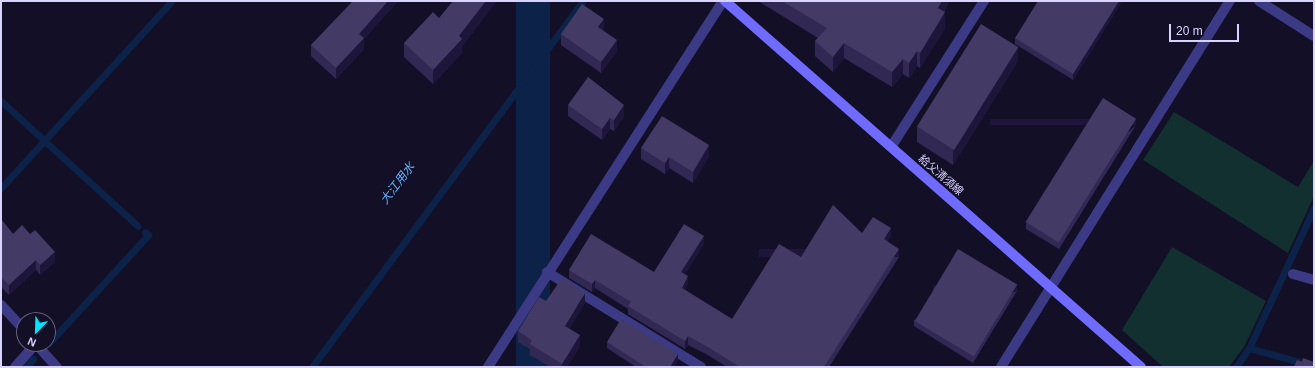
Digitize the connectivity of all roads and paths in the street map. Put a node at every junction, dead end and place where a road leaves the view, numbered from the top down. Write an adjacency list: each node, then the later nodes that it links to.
1 (724, 1): 6 (main road, 給父清須線); 7 (street)
2 (984, 1): 6 (street)
3 (1230, 1): 10 (street)
4 (1259, 1): 5 (street)
5 (1314, 36)
6 (891, 147): 10 (main road, 給父清須線)
7 (547, 272): 17 (street); 18 (street)
8 (1293, 274): 9 (street)
9 (1314, 280)
10 (1050, 287): 19 (street); 20 (main road, 給父清須線)
11 (1, 304): 12 (street)
12 (16, 321)
13 (29, 352): 15 (street)
14 (43, 352): 16 (street)
15 (15, 367)
16 (57, 367)
17 (488, 367)
18 (701, 367)
19 (1001, 367)
20 (1141, 367)

